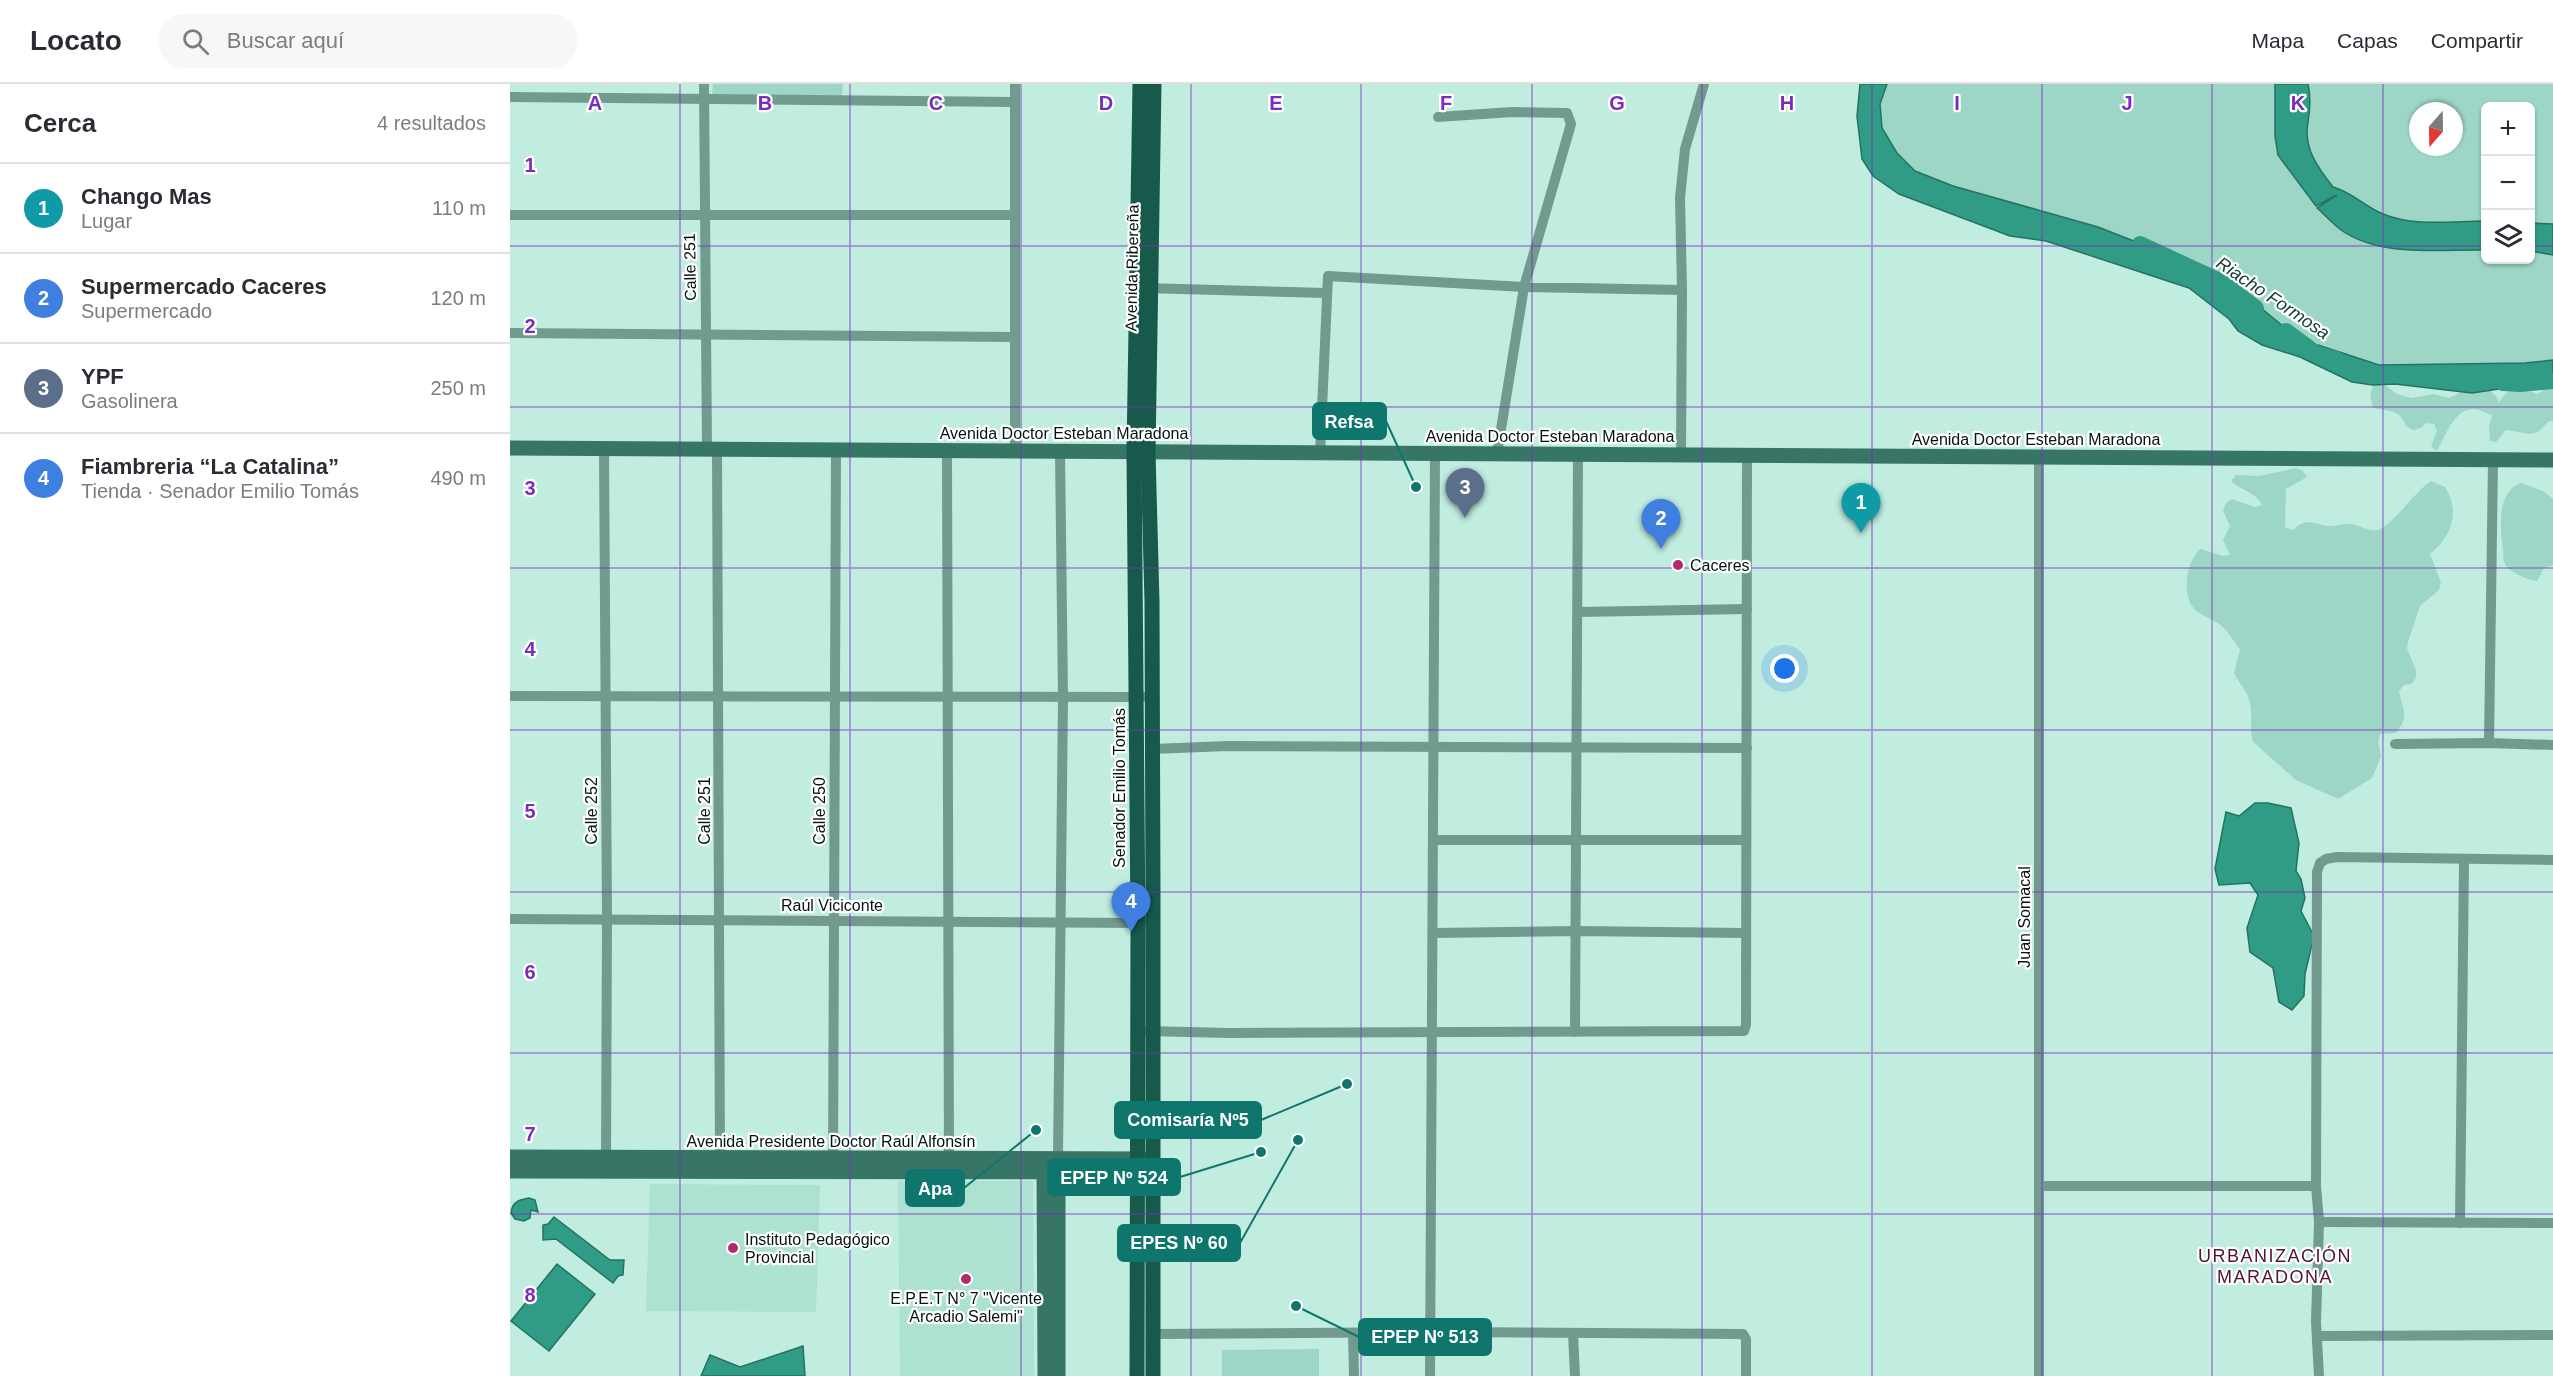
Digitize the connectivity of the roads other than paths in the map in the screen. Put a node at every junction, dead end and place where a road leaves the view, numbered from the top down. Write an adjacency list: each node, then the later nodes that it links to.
1 (704, 84): 7 (street, Calle 251)
2 (1015, 84): 8 (street)
3 (1140, 84): 14 (main road, Avenida Ribereña)
4 (1154, 84): 14 (main road, Avenida Ribereña)
5 (1704, 84): 15 (street)
6 (510, 97): 7 (street)
7 (704, 99): 8 (street); 11 (street, Calle 251)
8 (1015, 102): 12 (street)
9 (1438, 117): 13 (street)
10 (510, 215): 11 (street)
11 (705, 215): 12 (street); 18 (street, Calle 251)
12 (1015, 215): 19 (street)
13 (1524, 287): 15 (street); 16 (street); 30 (street)
14 (1143, 288): 16 (street); 27 (main road, Avenida Ribereña)
15 (1682, 290): 32 (street)
16 (1327, 293): 28 (street)
17 (510, 333): 18 (street)
18 (706, 335): 19 (street); 22 (street, Calle 251)
19 (1015, 338): 25 (street)
20 (510, 448): 21 (main road, Avenida Doctor Esteban Maradona)
21 (604, 449): 22 (main road, Avenida Doctor Esteban Maradona); 40 (street, Calle 252)
22 (712, 449): 23 (main road, Avenida Doctor Esteban Maradona); 41 (street, Calle 251)
23 (836, 450): 24 (main road, Avenida Doctor Esteban Maradona); 42 (street, Calle 250)
24 (947, 451): 25 (main road, Avenida Doctor Esteban Maradona); 43 (street)
25 (1015, 451): 26 (main road, Avenida Doctor Esteban Maradona)
26 (1060, 451): 27 (main road, Avenida Doctor Esteban Maradona); 44 (street)
27 (1141, 452): 28 (main road, Avenida Doctor Esteban Maradona); 45 (main road, Senador Emilio Tomás)
28 (1320, 453): 29 (main road, Avenida Doctor Esteban Maradona)
29 (1435, 453): 30 (main road, Avenida Doctor Esteban Maradona); 49 (street)
30 (1497, 454): 31 (main road, Avenida Doctor Esteban Maradona)
31 (1578, 454): 32 (main road, Avenida Doctor Esteban Maradona); 38 (street)
32 (1681, 455): 33 (main road, Avenida Doctor Esteban Maradona)
33 (1747, 455): 34 (main road, Avenida Doctor Esteban Maradona); 37 (street)
34 (2039, 457): 35 (main road, Avenida Doctor Esteban Maradona); 80 (street, Juan Somacal)
35 (2493, 460): 36 (main road, Avenida Doctor Esteban Maradona); 46 (street)
36 (2553, 460)
37 (1747, 609): 38 (street); 51 (street)
38 (1578, 612): 50 (street)
39 (510, 696): 40 (street)
40 (606, 696): 41 (street); 59 (street, Calle 252)
41 (718, 696): 42 (street); 60 (street, Calle 251)
42 (835, 697): 43 (street); 61 (street, Calle 250)
43 (947, 697): 44 (street); 62 (street)
44 (1063, 697): 45 (street); 63 (street)
45 (1144, 697): 52 (main road, Senador Emilio Tomás); 64 (main road, Senador Emilio Tomás)
46 (2489, 743): 47 (street); 48 (street)
47 (2396, 744)
48 (2553, 745)
49 (1434, 748): 50 (street); 52 (street); 54 (street)
50 (1578, 748): 51 (street); 53 (street)
51 (1747, 748): 55 (street)
52 (1152, 749): 64 (main road, Senador Emilio Tomás)
53 (1576, 838): 54 (street); 55 (street); 65 (street)
54 (1434, 840): 66 (street)
55 (1745, 840): 67 (street)
56 (2464, 859): 57 (street); 81 (street); 83 (street)
57 (2553, 860)
58 (510, 919): 59 (street, Raúl Viciconte)
59 (607, 919): 60 (street, Raúl Viciconte); 73 (street, Calle 252)
60 (719, 920): 61 (street, Raúl Viciconte); 77 (street, Calle 251)
61 (834, 920): 62 (street, Raúl Viciconte); 74 (street, Calle 250)
62 (947, 920): 63 (street, Raúl Viciconte); 75 (street)
63 (1061, 921): 64 (street, Raúl Viciconte); 76 (street)
64 (1146, 922): 68 (main road, Senador Emilio Tomás); 69 (main road, Senador Emilio Tomás)
65 (1576, 931): 66 (street); 67 (street); 71 (street)
66 (1434, 933): 70 (street)
67 (1746, 933): 71 (street)
68 (1137, 1031): 69 (street); 78 (main road, Senador Emilio Tomás)
69 (1153, 1031): 70 (street); 78 (main road, Senador Emilio Tomás)
70 (1432, 1032): 71 (street); 85 (street)
71 (1575, 1032)
72 (510, 1157): 73 (main road, Avenida Presidente Doctor Raúl Alfonsín)
73 (606, 1165): 77 (main road, Avenida Presidente Doctor Raúl Alfonsín); 79 (main road, Avenida Presidente Doctor Raúl Alfonsín)
74 (833, 1165): 75 (main road, Avenida Presidente Doctor Raúl Alfonsín); 77 (main road, Avenida Presidente Doctor Raúl Alfonsín)
75 (949, 1165): 76 (main road, Avenida Presidente Doctor Raúl Alfonsín)
76 (1051, 1165): 78 (main road, Avenida Presidente Doctor Raúl Alfonsín); 91 (main road); 92 (main road)
77 (720, 1166)
78 (1145, 1166): 88 (main road, Senador Emilio Tomás); 93 (main road, Senador Emilio Tomás)
79 (510, 1171)
80 (2040, 1186): 81 (street); 99 (street, Juan Somacal)
81 (2316, 1186): 82 (street)
82 (2319, 1222): 83 (street); 90 (street)
83 (2460, 1223): 84 (street)
84 (2553, 1223)
85 (1430, 1332): 86 (street); 87 (street); 96 (street)
86 (1353, 1333): 88 (street); 95 (street)
87 (1573, 1333): 97 (street); 98 (street)
88 (1153, 1335): 94 (main road, Senador Emilio Tomás)
89 (2553, 1335): 90 (street)
90 (2318, 1336): 100 (street)
91 (1045, 1376)
92 (1058, 1376)
93 (1137, 1376)
94 (1153, 1376)
95 (1353, 1376)
96 (1430, 1376)
97 (1575, 1376)
98 (1746, 1376)
99 (2039, 1376)
100 (2319, 1376)

